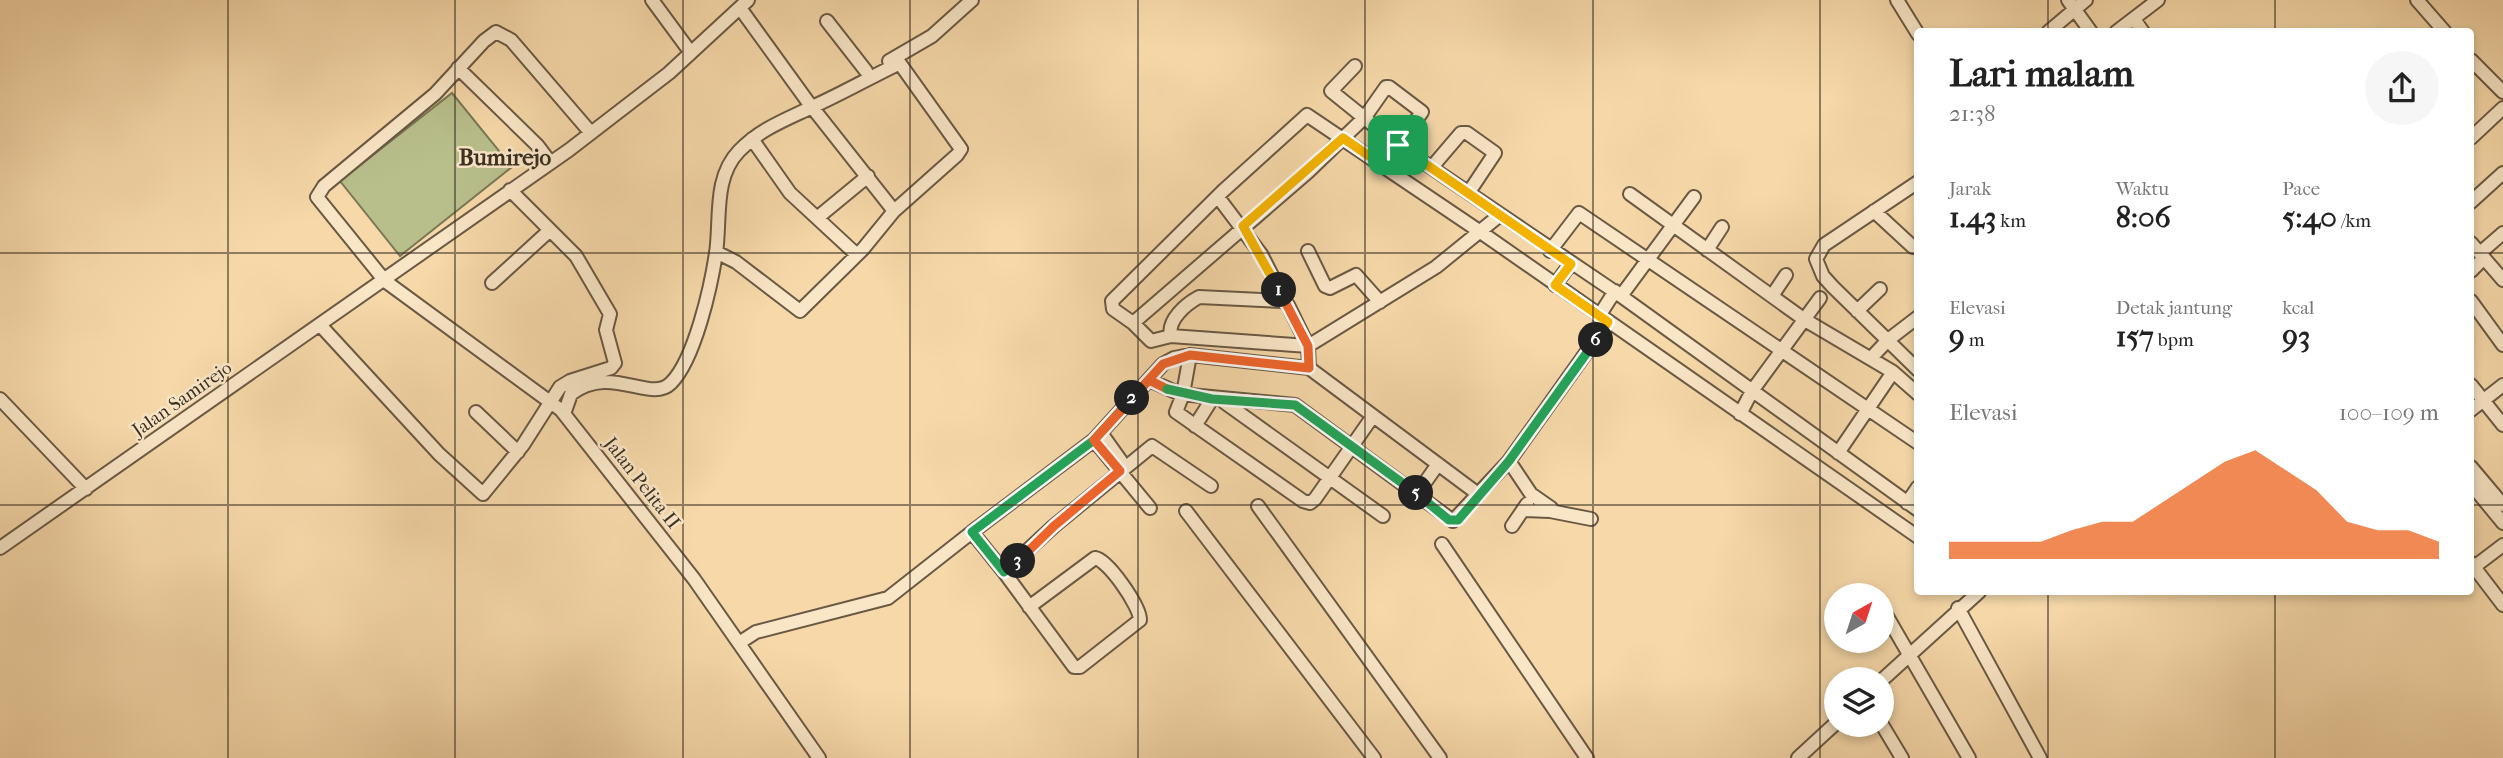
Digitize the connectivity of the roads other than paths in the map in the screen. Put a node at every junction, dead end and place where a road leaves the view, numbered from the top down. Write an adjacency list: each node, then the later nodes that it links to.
1 (652, 0): 16 (street)
2 (1897, 0): 11 (street)
3 (2086, 0): 8 (street)
4 (2158, 0): 9 (street)
5 (2417, 0): 15 (street)
6 (967, 2): 17 (street)
7 (745, 11): 16 (street, Jalan Samirejo); 23 (street)
8 (2080, 19): 12 (street)
9 (2134, 19): 13 (street); 14 (street)
10 (827, 21): 21 (street)
11 (1914, 28)
12 (2058, 28)
13 (2122, 28)
14 (2140, 28)
15 (2442, 28)
16 (691, 53): 26 (street, Jalan Samirejo)
17 (897, 61): 21 (street); 23 (street); 44 (street)
18 (2474, 63): 22 (street)
19 (1354, 66): 25 (street)
20 (458, 68): 26 (street); 31 (street); 64 (street, Jalan Pelita II)
21 (866, 71): 23 (street)
22 (2503, 92)
23 (809, 103): 29 (street); 35 (street)
24 (2503, 108): 27 (street)
25 (1365, 117): 28 (street); 30 (street); 30 (street)
26 (591, 133): 31 (street, Jalan Samirejo)
27 (2474, 135)
28 (1343, 138): 32 (street); 40 (street); 47 (street)
29 (752, 139): 46 (street); 57 (street)
30 (1398, 145): 32 (street); 33 (street)
31 (550, 162): 37 (street, Jalan Samirejo)
32 (1382, 165): 51 (street)
33 (1432, 167): 38 (street); 38 (street)
34 (2503, 173): 42 (street)
35 (868, 176): 44 (street); 46 (street)
36 (1914, 189): 43 (street)
37 (510, 190): 50 (street); 64 (street, Jalan Samirejo)
38 (1469, 192): 45 (street)
39 (1630, 194): 48 (street)
40 (1218, 197): 47 (street); 78 (street)
41 (1694, 197): 48 (street)
42 (2474, 199)
43 (1874, 211): 53 (street); 74 (street)
44 (894, 212): 59 (street)
45 (1500, 215): 51 (street); 54 (street)
46 (817, 218): 59 (street)
47 (1243, 226): 72 (street); 78 (street)
48 (1673, 226): 55 (street); 60 (street)
49 (1722, 228): 55 (street)
50 (549, 230): 65 (street); 89 (street)
51 (1482, 233): 66 (street); 71 (street)
52 (2503, 233): 58 (street)
53 (1913, 247)
54 (1550, 250): 60 (street); 61 (street)
55 (1707, 250): 69 (street)
56 (1308, 251): 71 (street)
57 (716, 252): 59 (street); 89 (street)
58 (2478, 252): 63 (street)
59 (857, 255)
60 (1648, 260): 68 (street); 83 (street)
61 (1571, 264): 66 (street); 68 (street)
62 (1786, 275): 69 (street)
63 (2503, 279)
64 (385, 281): 79 (street, Jalan Samirejo); 100 (street, Jalan Pelita II)
65 (492, 283)
66 (1555, 285): 75 (street)
67 (1880, 289): 74 (street)
68 (1618, 293): 75 (street); 94 (street)
69 (1772, 296): 76 (street)
70 (1820, 298): 76 (street)
71 (1380, 302): 85 (street)
72 (1286, 303): 80 (street); 85 (street)
73 (2474, 305): 82 (street)
74 (1857, 311): 81 (street)
75 (1604, 319): 104 (street); 114 (street)
76 (1805, 320): 83 (street); 86 (street)
77 (1914, 320): 81 (street)
78 (1133, 323): 80 (street)
79 (321, 326): 112 (street); 122 (street, Jalan Samirejo)
80 (1171, 336): 85 (street)
81 (1886, 342): 86 (street); 87 (street)
82 (2503, 345)
83 (1782, 351): 94 (street); 101 (street)
84 (1190, 355): 85 (street); 90 (street); 95 (street)
85 (1309, 356): 105 (street)
86 (1871, 358): 88 (street)
87 (1914, 366)
88 (1893, 372): 93 (street); 101 (street)
89 (610, 374): 100 (street)
90 (1149, 380): 95 (street); 109 (street)
91 (2503, 384): 98 (street)
92 (2474, 389): 98 (street)
93 (1914, 390)
94 (1752, 391): 104 (street); 113 (street)
95 (1183, 394): 97 (street); 108 (street)
96 (0, 399): 122 (street)
97 (1217, 399): 99 (street); 106 (street); 108 (street)
98 (2483, 401): 102 (street); 107 (street)
99 (1271, 403): 106 (street); 111 (street)
100 (557, 408): 112 (street); 151 (street, Jalan Pelita II)
101 (1867, 408): 110 (street); 113 (street)
102 (2474, 408)
103 (476, 412): 112 (street)
104 (1740, 414): 123 (street)
105 (1373, 416): 111 (street); 115 (street)
106 (1255, 422): 119 (street)
107 (2503, 425)
108 (1195, 426): 119 (street)
109 (1097, 436): 116 (street); 138 (street)
110 (1914, 440)
111 (1351, 445): 119 (street); 124 (street)
112 (518, 452)
113 (1838, 453): 118 (street)
114 (1509, 461): 125 (street); 126 (street)
115 (1438, 464): 124 (street); 125 (street)
116 (1123, 469): 120 (street); 130 (street); 145 (street)
117 (2474, 471): 127 (street)
118 (1868, 475): 123 (street); 129 (street)
119 (1331, 478): 134 (street)
120 (1211, 486)
121 (2474, 488): 136 (street)
122 (86, 489): 142 (street, Jalan Samirejo)
123 (1854, 493): 139 (street)
124 (1416, 494): 125 (street)
125 (1478, 494)
126 (1531, 494): 131 (street); 133 (street)
127 (2503, 505)
128 (1258, 506): 158 (street)
129 (1913, 506)
130 (1154, 510)
131 (1524, 510): 133 (street); 137 (street)
132 (1186, 511): 157 (street)
133 (1550, 511): 135 (street)
134 (1383, 516)
135 (1591, 519)
136 (2503, 523)
137 (1512, 526)
138 (972, 532): 145 (street); 151 (street)
139 (1914, 534)
140 (1442, 544): 159 (street)
141 (2503, 544): 143 (street)
142 (0, 548)
143 (2474, 564)
144 (2474, 568): 147 (street)
145 (1004, 572): 148 (street)
146 (1975, 595): 149 (street)
147 (2503, 605)
148 (1029, 607): 148 (street)
149 (1958, 608): 152 (street); 163 (street)
150 (1894, 626): 152 (street)
151 (733, 635): 156 (street, Jalan Pelita II)
152 (1911, 653): 153 (street); 162 (street)
153 (1894, 669)
154 (1824, 734): 160 (street)
155 (1889, 737): 161 (street)
156 (819, 758)
157 (1374, 758)
158 (1440, 758)
159 (1587, 758)
160 (1798, 758)
161 (1902, 758)
162 (1969, 758)
163 (2040, 758)

